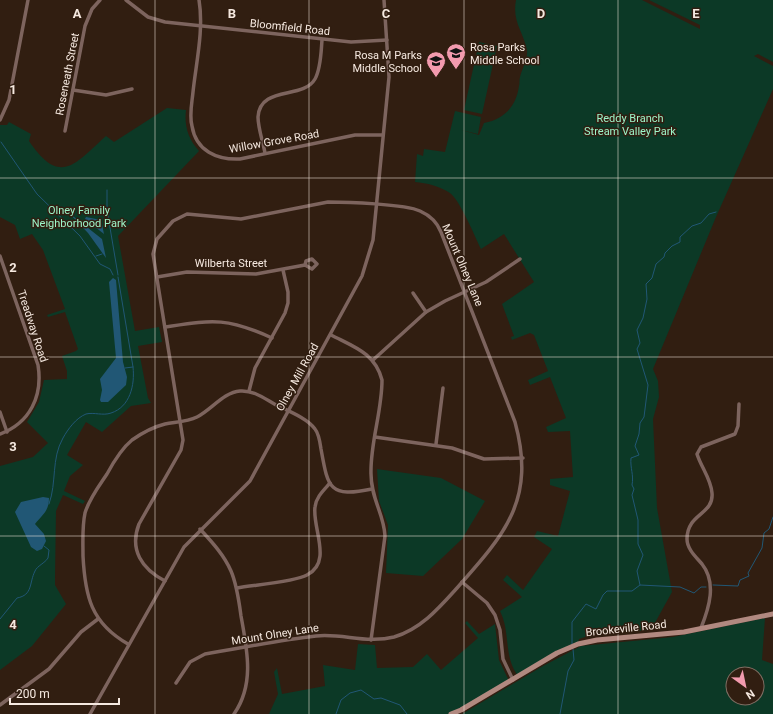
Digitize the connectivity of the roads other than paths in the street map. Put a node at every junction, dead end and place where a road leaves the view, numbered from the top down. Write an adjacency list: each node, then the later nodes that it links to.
1 (28, 0): 11 (street)
2 (100, 0): 10 (street, Roseneath Street)
3 (126, 0): 6 (street, Bloomfield Road)
4 (199, 0): 6 (street, Willow Grove Road)
5 (384, 0): 8 (street, Olney Mill Road)
6 (200, 26): 7 (street, Bloomfield Road); 14 (street, Willow Grove Road)
7 (322, 40): 8 (street, Bloomfield Road); 14 (street)
8 (387, 40): 13 (street, Olney Mill Road)
9 (132, 89): 10 (street)
10 (73, 90): 12 (street, Roseneath Street)
11 (0, 120)
12 (65, 131)
13 (383, 135): 14 (street, Willow Grove Road); 15 (street, Olney Mill Road)
14 (265, 153)
15 (377, 205): 20 (street, Mount Olney Lane); 21 (street, Mount Olney Lane); 25 (street, Olney Mill Road)
16 (0, 256): 34 (street, Treadway Road)
17 (520, 259): 21 (street)
18 (305, 265): 19 (street, Wilberta Street)
19 (283, 270): 20 (street, Wilberta Street); 26 (street)
20 (157, 277): 24 (street, Mount Olney Lane)
21 (465, 292): 23 (street); 38 (street, Mount Olney Lane)
22 (412, 293): 23 (street)
23 (426, 312): 27 (street)
24 (165, 327): 26 (street); 33 (street, Mount Olney Lane)
25 (331, 334): 27 (street); 32 (street, Olney Mill Road)
26 (272, 338): 29 (street)
27 (373, 360): 36 (street)
28 (443, 388): 37 (street)
29 (249, 391): 32 (street); 33 (street)
30 (739, 404): 47 (street)
31 (0, 412): 34 (street)
32 (289, 412): 39 (street); 41 (street, Olney Mill Road)
33 (180, 422): 42 (street, Mount Olney Lane); 46 (street)
34 (7, 432): 35 (street, Treadway Road)
35 (0, 434)
36 (375, 437): 37 (street); 40 (street)
37 (436, 444): 38 (street)
38 (522, 458): 43 (street, Mount Olney Lane)
39 (330, 483): 40 (street); 44 (street)
40 (372, 489): 48 (street)
41 (200, 529): 42 (street, Olney Mill Road); 44 (street)
42 (165, 581): 49 (street, Olney Mill Road)
43 (462, 582): 48 (street, Mount Olney Lane); 51 (street)
44 (237, 588): 50 (street)
45 (773, 614): 47 (street, Brookeville Road)
46 (98, 619): 49 (street); 53 (street)
47 (701, 628): 51 (street, Brookeville Road)
48 (371, 640): 50 (street, Mount Olney Lane)
49 (128, 644): 54 (street, Olney Mill Road)
50 (247, 647): 52 (street, Mount Olney Lane); 55 (street)
51 (513, 680): 56 (street, Brookeville Road)
52 (176, 683)
53 (0, 705)
54 (90, 714)
55 (234, 714)
56 (451, 714)

